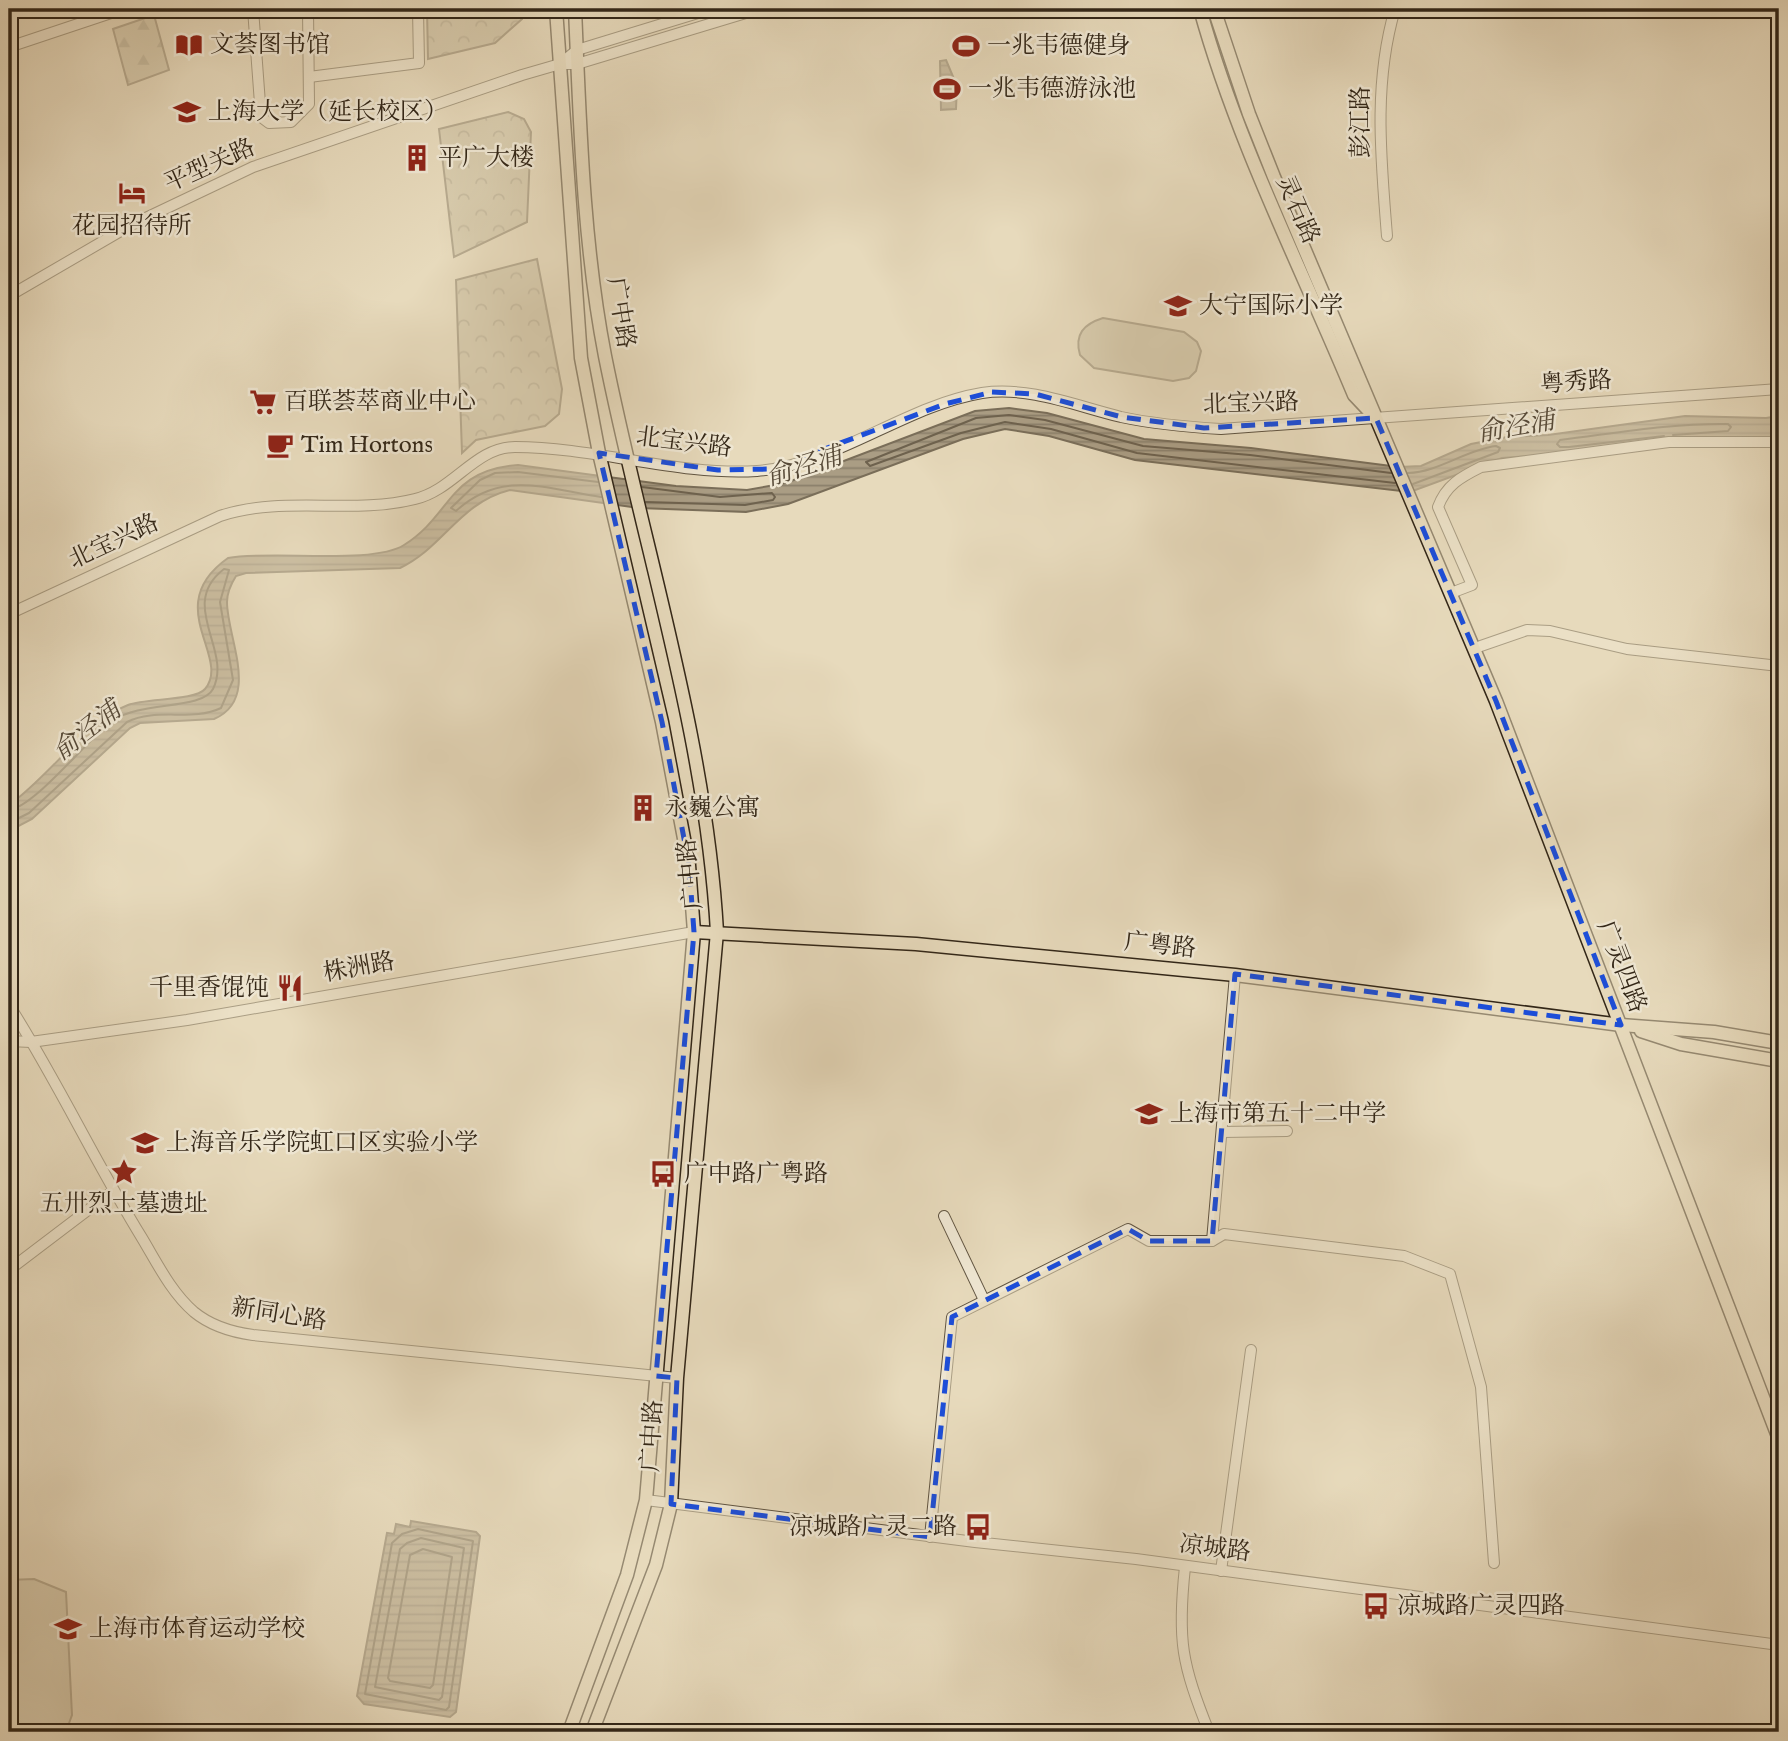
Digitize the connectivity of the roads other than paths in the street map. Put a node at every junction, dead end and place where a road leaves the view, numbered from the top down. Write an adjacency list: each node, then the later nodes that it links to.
1 (123, 9): 12 (street)
2 (253, 9): 16 (street)
3 (308, 9): 16 (street)
4 (418, 9): 16 (street)
5 (556, 9): 14 (main road, 广中路)
6 (575, 9): 13 (main road, 广中路)
7 (711, 9): 13 (street, 平型关路)
8 (760, 9): 15 (street, 平型关路)
9 (1200, 9): 20 (main road, 灵石路)
10 (1214, 9): 20 (main road, 灵石路)
11 (1395, 9): 17 (street, 彭江路)
12 (9, 47)
13 (577, 50): 14 (street, 平型关路); 15 (main road, 广中路)
14 (560, 64): 15 (street, 平型关路); 18 (street, 平型关路); 22 (main road, 广中路)
15 (577, 64): 23 (main road, 广中路)
16 (309, 77)
17 (1387, 236)
18 (9, 296)
19 (1779, 388): 20 (street, 粤秀路)
20 (1376, 418): 23 (street, 北宝兴路); 24 (main road, 灵石路)
21 (1779, 442): 25 (street)
22 (599, 453): 23 (street, 北宝兴路); 26 (street, 北宝兴路); 29 (main road, 广中路)
23 (626, 457): 30 (main road, 广中路)
24 (1418, 512): 25 (main road, 广灵四路)
25 (1451, 593): 27 (main road, 广灵四路)
26 (9, 614)
27 (1475, 648): 28 (street); 33 (main road, 广灵四路)
28 (1779, 667)
29 (694, 932): 30 (main road, 广粤路); 35 (street, 株洲路); 46 (main road, 广中路)
30 (717, 932): 31 (main road, 广粤路); 47 (main road, 广中路)
31 (1235, 975): 33 (main road, 广粤路); 39 (street)
32 (9, 1005): 35 (street, 新同心路)
33 (1621, 1025): 36 (main road, 广粤路); 37 (main road, 广粤路); 48 (main road, 广灵四路)
34 (9, 1041): 35 (street, 株洲路)
35 (32, 1042): 40 (street, 新同心路)
36 (1779, 1043)
37 (1779, 1060)
38 (1287, 1131): 39 (street)
39 (1222, 1132): 42 (street)
40 (113, 1191): 43 (street); 46 (street, 新同心路)
41 (944, 1216): 44 (street)
42 (1212, 1241): 44 (street); 52 (street)
43 (9, 1270)
44 (984, 1300): 51 (street)
45 (1251, 1350): 54 (street)
46 (656, 1376): 47 (street, 新同心路); 49 (main road, 广中路)
47 (677, 1378): 50 (main road, 广中路)
48 (1779, 1439)
49 (646, 1500): 50 (street, 凉城路); 56 (main road, 广中路)
50 (671, 1504): 51 (street, 凉城路); 57 (main road, 广中路)
51 (930, 1537): 53 (street, 凉城路)
52 (1494, 1563)
53 (1185, 1567): 54 (street, 凉城路); 58 (street)
54 (1221, 1571): 55 (street, 凉城路)
55 (1779, 1645)
56 (569, 1732)
57 (592, 1732)
58 (1209, 1732)

